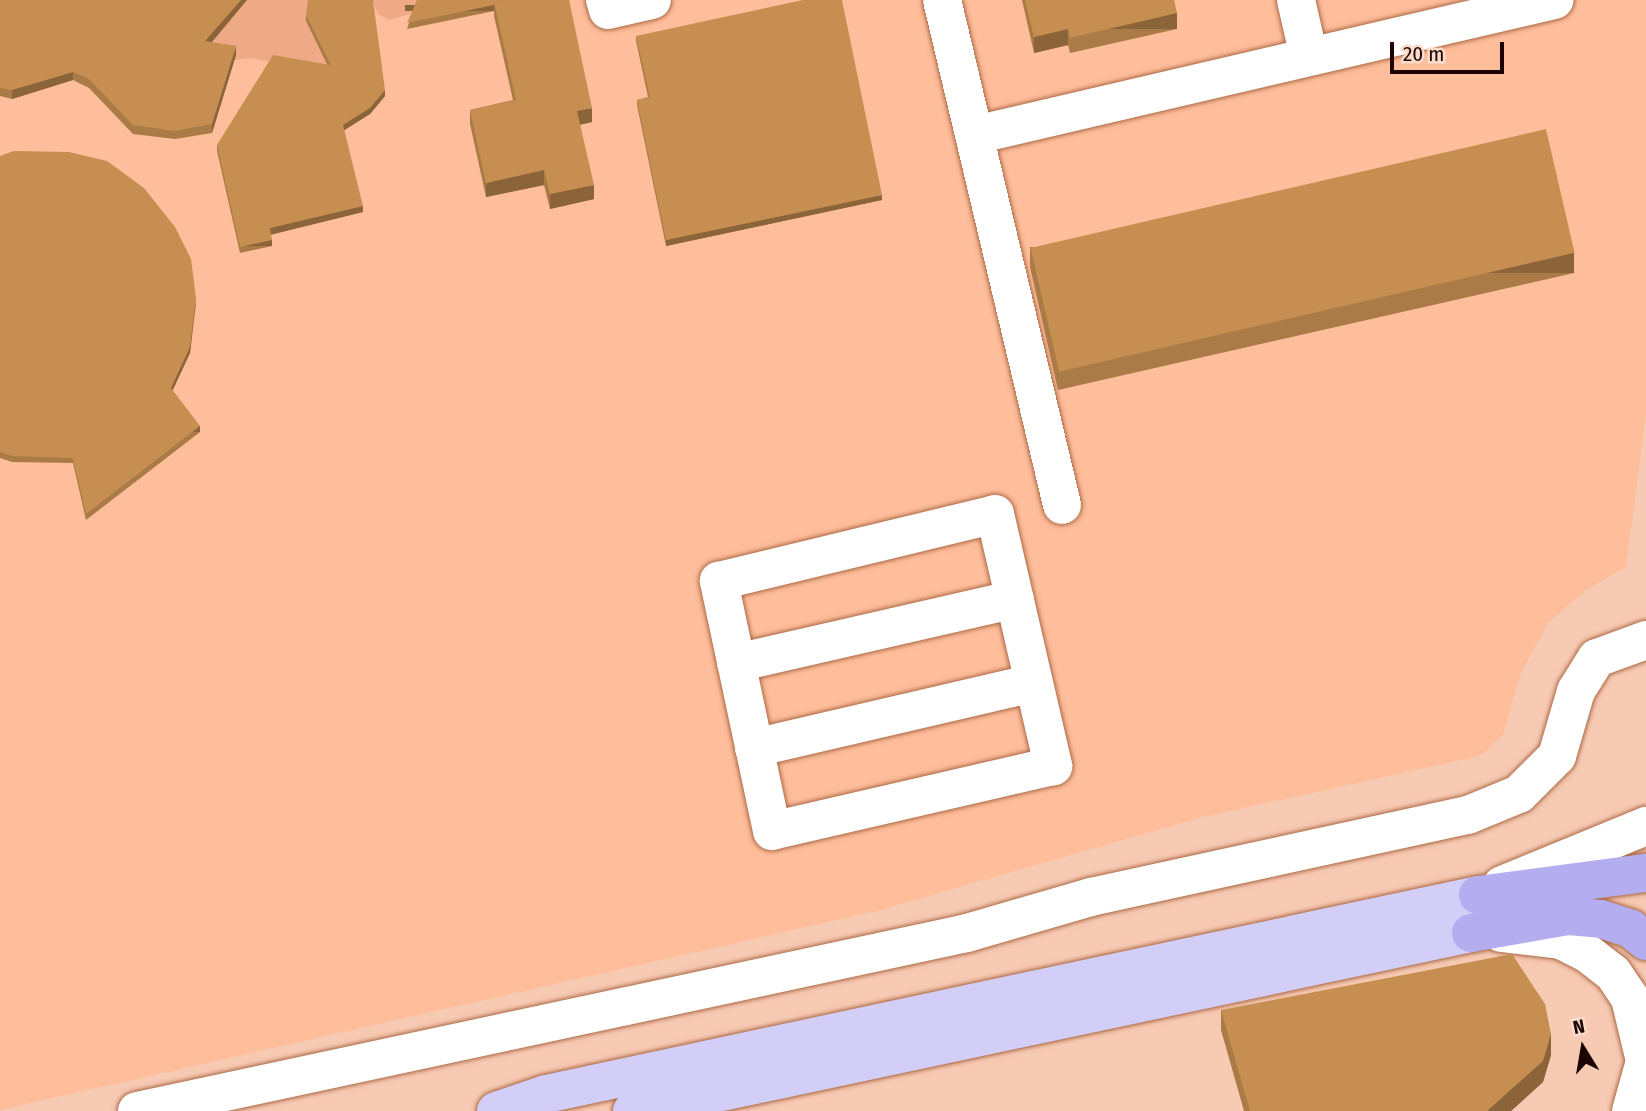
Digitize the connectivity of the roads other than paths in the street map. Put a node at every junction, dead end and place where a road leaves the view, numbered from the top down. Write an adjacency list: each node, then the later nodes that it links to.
1 (605, 0): 2 (street)
2 (652, 0)
3 (942, 0): 7 (street)
4 (1296, 0): 6 (street)
5 (1554, 0): 6 (street)
6 (1309, 57): 7 (street)
7 (975, 135): 8 (street)
8 (1062, 505)
9 (1015, 599): 11 (street); 11 (street); 12 (street)
10 (1646, 640): 19 (street)
11 (736, 663): 13 (street)
12 (1034, 683): 13 (street); 13 (street)
13 (754, 748)
14 (1646, 826): 16 (street)
15 (1646, 873): 16 (highway)
16 (1478, 895): 20 (main road)
17 (1471, 933): 18 (highway); 21 (main road); 22 (street)
18 (1646, 941)
19 (137, 1111)
20 (496, 1111)
21 (632, 1111)
22 (1631, 1111)

